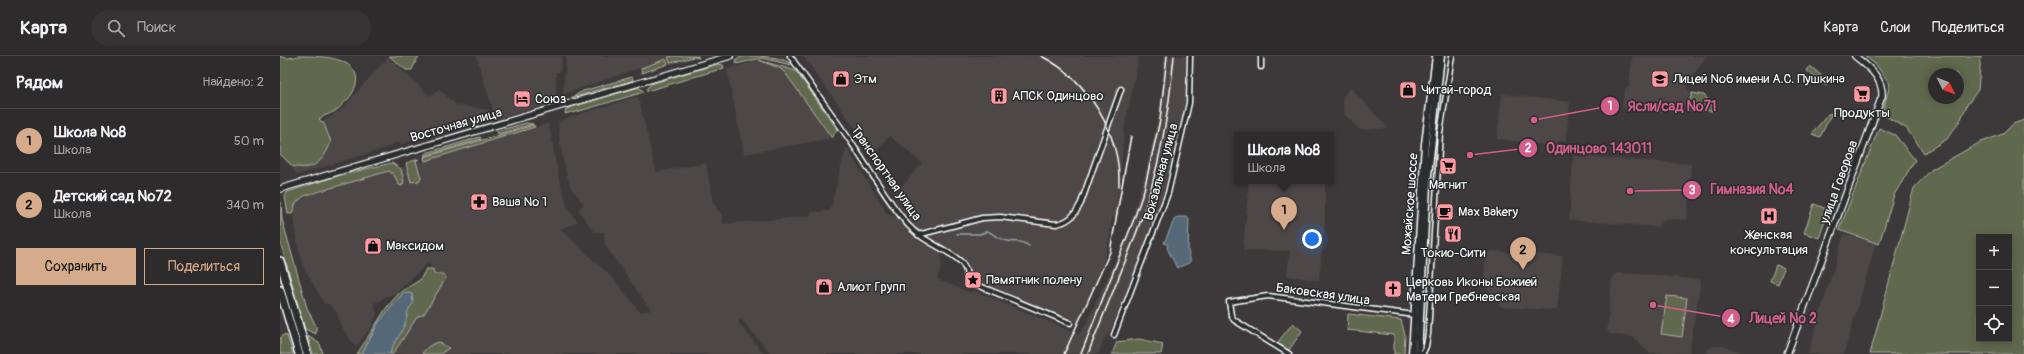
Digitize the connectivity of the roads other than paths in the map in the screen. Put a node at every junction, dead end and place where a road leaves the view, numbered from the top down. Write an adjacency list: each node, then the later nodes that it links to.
1 (730, 56): 11 (street, Восточная улица)
2 (1190, 56): 17 (street, Вокзальная улица)
3 (1261, 56): 9 (street)
4 (1436, 56): 15 (main road, Можайское шоссе)
5 (1441, 56): 21 (main road, Можайское шоссе)
6 (1452, 56): 21 (street)
7 (1855, 56): 22 (street, улица Говорова)
8 (790, 57): 12 (street, Транспортная улица)
9 (1261, 67)
10 (1121, 89): 12 (street, Транспортная улица)
11 (280, 189)
12 (918, 235): 16 (street)
13 (280, 261): 19 (highway)
14 (280, 290): 18 (highway)
15 (1415, 315): 20 (street, Баковская улица); 21 (main road, Можайское шоссе)
16 (1070, 323)
17 (1114, 335)
18 (299, 354)
19 (307, 354)
20 (1289, 354)
21 (1418, 354)
22 (1787, 354)

